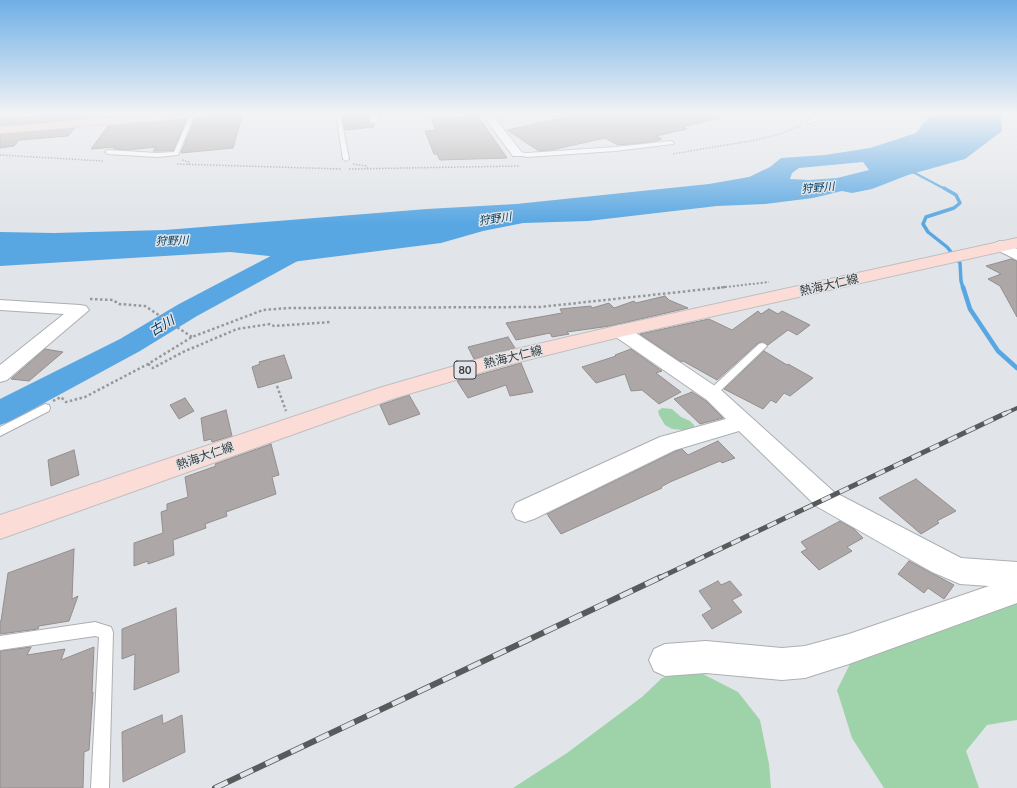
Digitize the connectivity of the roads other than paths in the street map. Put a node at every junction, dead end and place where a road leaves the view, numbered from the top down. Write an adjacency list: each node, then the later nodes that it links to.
1 (178, 150): 5 (lane)
2 (344, 150): 7 (lane)
3 (514, 150): 6 (street)
4 (604, 150): 6 (lane)
5 (108, 152)
6 (517, 154)
7 (346, 159)
8 (1017, 243): 9 (main road, 熱海大仁線 / 80)
9 (1000, 246): 10 (street); 12 (main road, 熱海大仁線 / 80)
10 (1017, 255)
11 (0, 305): 14 (street)
12 (620, 331): 15 (street); 20 (main road, 熱海大仁線 / 80)
13 (762, 346): 15 (lane)
14 (0, 375)
15 (711, 394): 17 (street)
16 (45, 408): 18 (lane)
17 (744, 422): 19 (street); 21 (street)
18 (0, 432)
19 (525, 511)
20 (0, 527)
21 (1017, 575)
22 (1017, 590): 24 (street)
23 (0, 643): 25 (lane)
24 (665, 660)
25 (100, 788)

